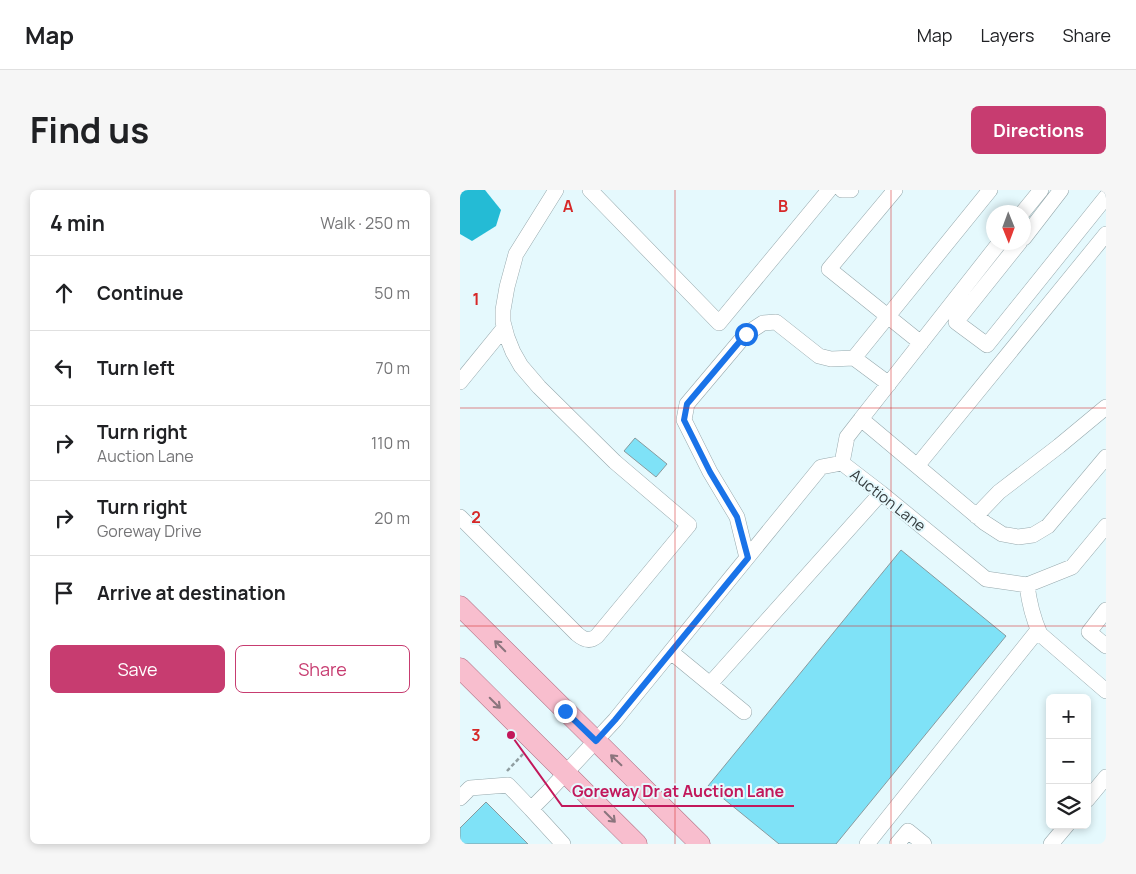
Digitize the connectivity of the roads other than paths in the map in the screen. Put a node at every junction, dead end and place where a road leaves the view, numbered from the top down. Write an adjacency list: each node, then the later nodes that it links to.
1 (590, 190): 2 (street)
2 (829, 190)
3 (842, 190): 4 (street)
4 (851, 190)
5 (895, 190): 16 (street)
6 (990, 190): 16 (street)
7 (1041, 190): 11 (street)
8 (1061, 190): 12 (street)
9 (550, 193): 17 (street)
10 (1106, 197): 15 (street)
11 (1029, 205)
12 (1031, 229)
13 (1106, 234): 26 (street)
14 (994, 250): 18 (street)
15 (1014, 250)
16 (887, 316): 18 (street); 19 (street)
17 (504, 328): 20 (street); 29 (street)
18 (921, 343): 21 (street)
19 (854, 358): 21 (street); 31 (street)
20 (460, 382)
21 (889, 384): 23 (street)
22 (1106, 407): 28 (street)
23 (861, 419): 25 (street); 26 (street)
24 (1106, 457): 28 (street)
25 (842, 464): 27 (street, Auction Lane); 31 (street, Auction Lane)
26 (917, 466): 28 (street)
27 (881, 493): 32 (street, Auction Lane); 39 (street)
28 (976, 516)
29 (460, 517)
30 (1106, 526): 32 (street)
31 (748, 558): 37 (street, Auction Lane)
32 (1027, 585): 35 (street)
33 (460, 606): 42 (main road, one-way to 33)
34 (1106, 610): 36 (street)
35 (1038, 630): 40 (street); 52 (street)
36 (1106, 646)
37 (671, 652): 39 (street); 42 (street, Auction Lane)
38 (460, 668): 43 (main road, one-way to 43)
39 (710, 684): 41 (street)
40 (1106, 691)
41 (744, 712)
42 (596, 741): 43 (street, Auction Lane); 51 (main road, one-way to 42)
43 (566, 773): 47 (street, Auction Lane); 50 (main road, one-way to 50)
44 (1106, 777): 45 (street)
45 (1091, 795)
46 (460, 798): 47 (street)
47 (531, 809): 49 (street)
48 (1064, 829): 55 (street)
49 (563, 844)
50 (637, 844)
51 (700, 844)
52 (867, 844)
53 (897, 844): 54 (street)
54 (924, 844)
55 (1051, 844)

